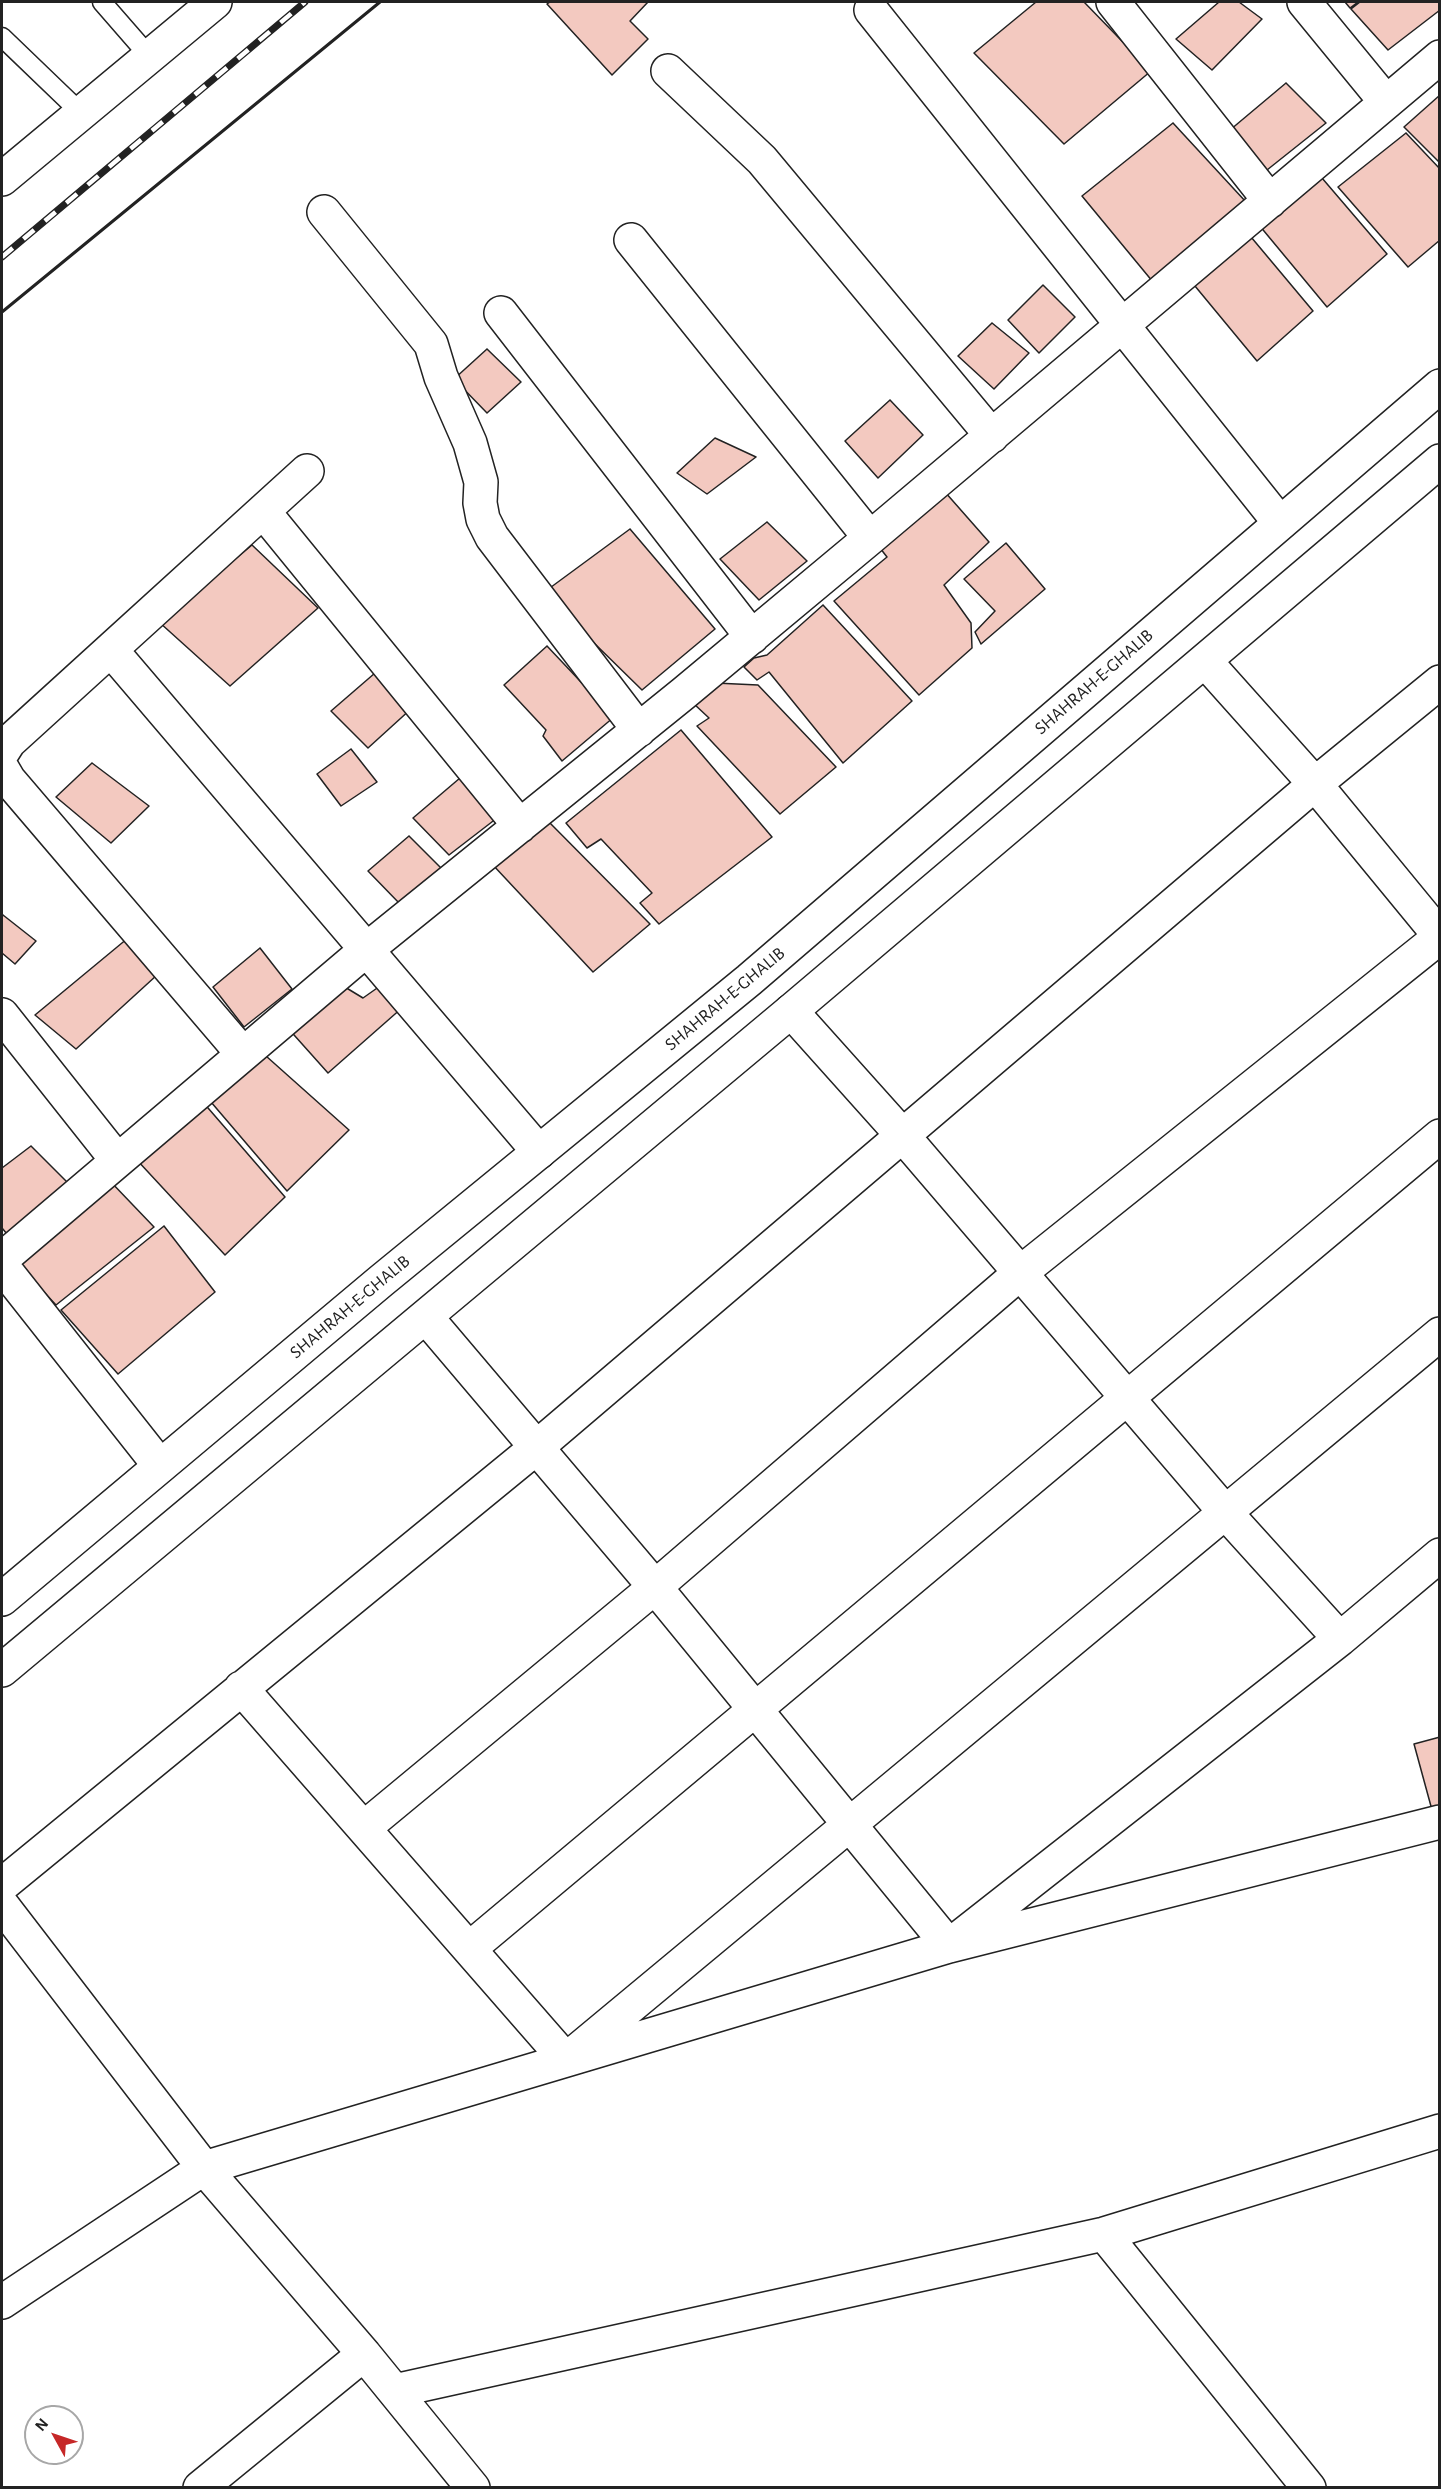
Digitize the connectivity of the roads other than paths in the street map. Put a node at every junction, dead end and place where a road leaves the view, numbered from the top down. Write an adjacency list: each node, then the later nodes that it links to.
1 (102, 2): 7 (lane)
2 (215, 2): 7 (street)
3 (1113, 2): 13 (street)
4 (1305, 2): 10 (street)
5 (871, 10): 17 (street)
6 (2, 37): 11 (lane)
7 (149, 56): 11 (street)
8 (1440, 57): 10 (street)
9 (668, 71): 19 (street)
10 (1386, 102): 13 (street)
11 (81, 113): 12 (street)
12 (2, 179)
13 (1270, 201): 17 (street)
14 (324, 212): 29 (street)
15 (632, 240): 24 (street)
16 (501, 313): 25 (street)
17 (1123, 326): 19 (street); 23 (street)
18 (1440, 386): 23 (street, SHAHRAH-E-GHALIB)
19 (992, 436): 24 (street)
20 (1440, 461): 27 (street)
21 (307, 471): 22 (street)
22 (263, 511): 26 (street); 33 (street)
23 (1280, 523): 41 (street, SHAHRAH-E-GHALIB)
24 (870, 538): 25 (street)
25 (752, 637): 29 (street)
26 (111, 650): 30 (street); 35 (street)
27 (1205, 661): 32 (street); 36 (street)
28 (1440, 682): 32 (street)
29 (639, 730): 33 (street)
30 (2, 753)
31 (2, 768): 38 (street)
32 (1315, 784): 34 (street); 40 (street)
33 (520, 826): 35 (street)
34 (1440, 937): 45 (street)
35 (366, 950): 38 (street); 41 (street)
36 (791, 1011): 40 (street); 46 (street)
37 (2, 1015): 42 (street)
38 (243, 1054): 42 (street)
39 (1440, 1136): 48 (street)
40 (903, 1137): 45 (street); 49 (street)
41 (539, 1152): 50 (street, SHAHRAH-E-GHALIB)
42 (117, 1160): 43 (street)
43 (2, 1259)
44 (2, 1266): 50 (street)
45 (1020, 1273): 48 (street); 53 (street)
46 (426, 1317): 49 (street); 56 (street)
47 (1440, 1334): 51 (street)
48 (1127, 1398): 51 (street); 58 (street)
49 (537, 1447): 53 (street); 57 (street)
50 (160, 1466): 54 (street, SHAHRAH-E-GHALIB)
51 (1225, 1512): 55 (street); 60 (street)
52 (1440, 1555): 55 (street)
53 (655, 1587): 58 (street); 61 (street)
54 (2, 1599)
55 (1340, 1639): 64 (street)
56 (2, 1670)
57 (241, 1689): 61 (street); 62 (street)
58 (754, 1710): 60 (street); 65 (street)
59 (1440, 1822): 64 (street)
60 (849, 1826): 64 (street); 66 (street)
61 (364, 1828): 65 (street)
62 (2, 1885)
63 (2, 1905): 68 (street)
64 (949, 1946): 66 (street)
65 (469, 1949): 66 (street)
66 (567, 2060): 68 (street)
67 (1440, 2131): 69 (street)
68 (204, 2168): 70 (street); 71 (street)
69 (1104, 2234): 72 (street); 75 (street)
70 (2, 2302)
71 (364, 2354): 72 (street); 73 (street)
72 (394, 2391): 74 (street)
73 (200, 2487)
74 (473, 2487)
75 (1309, 2487)

